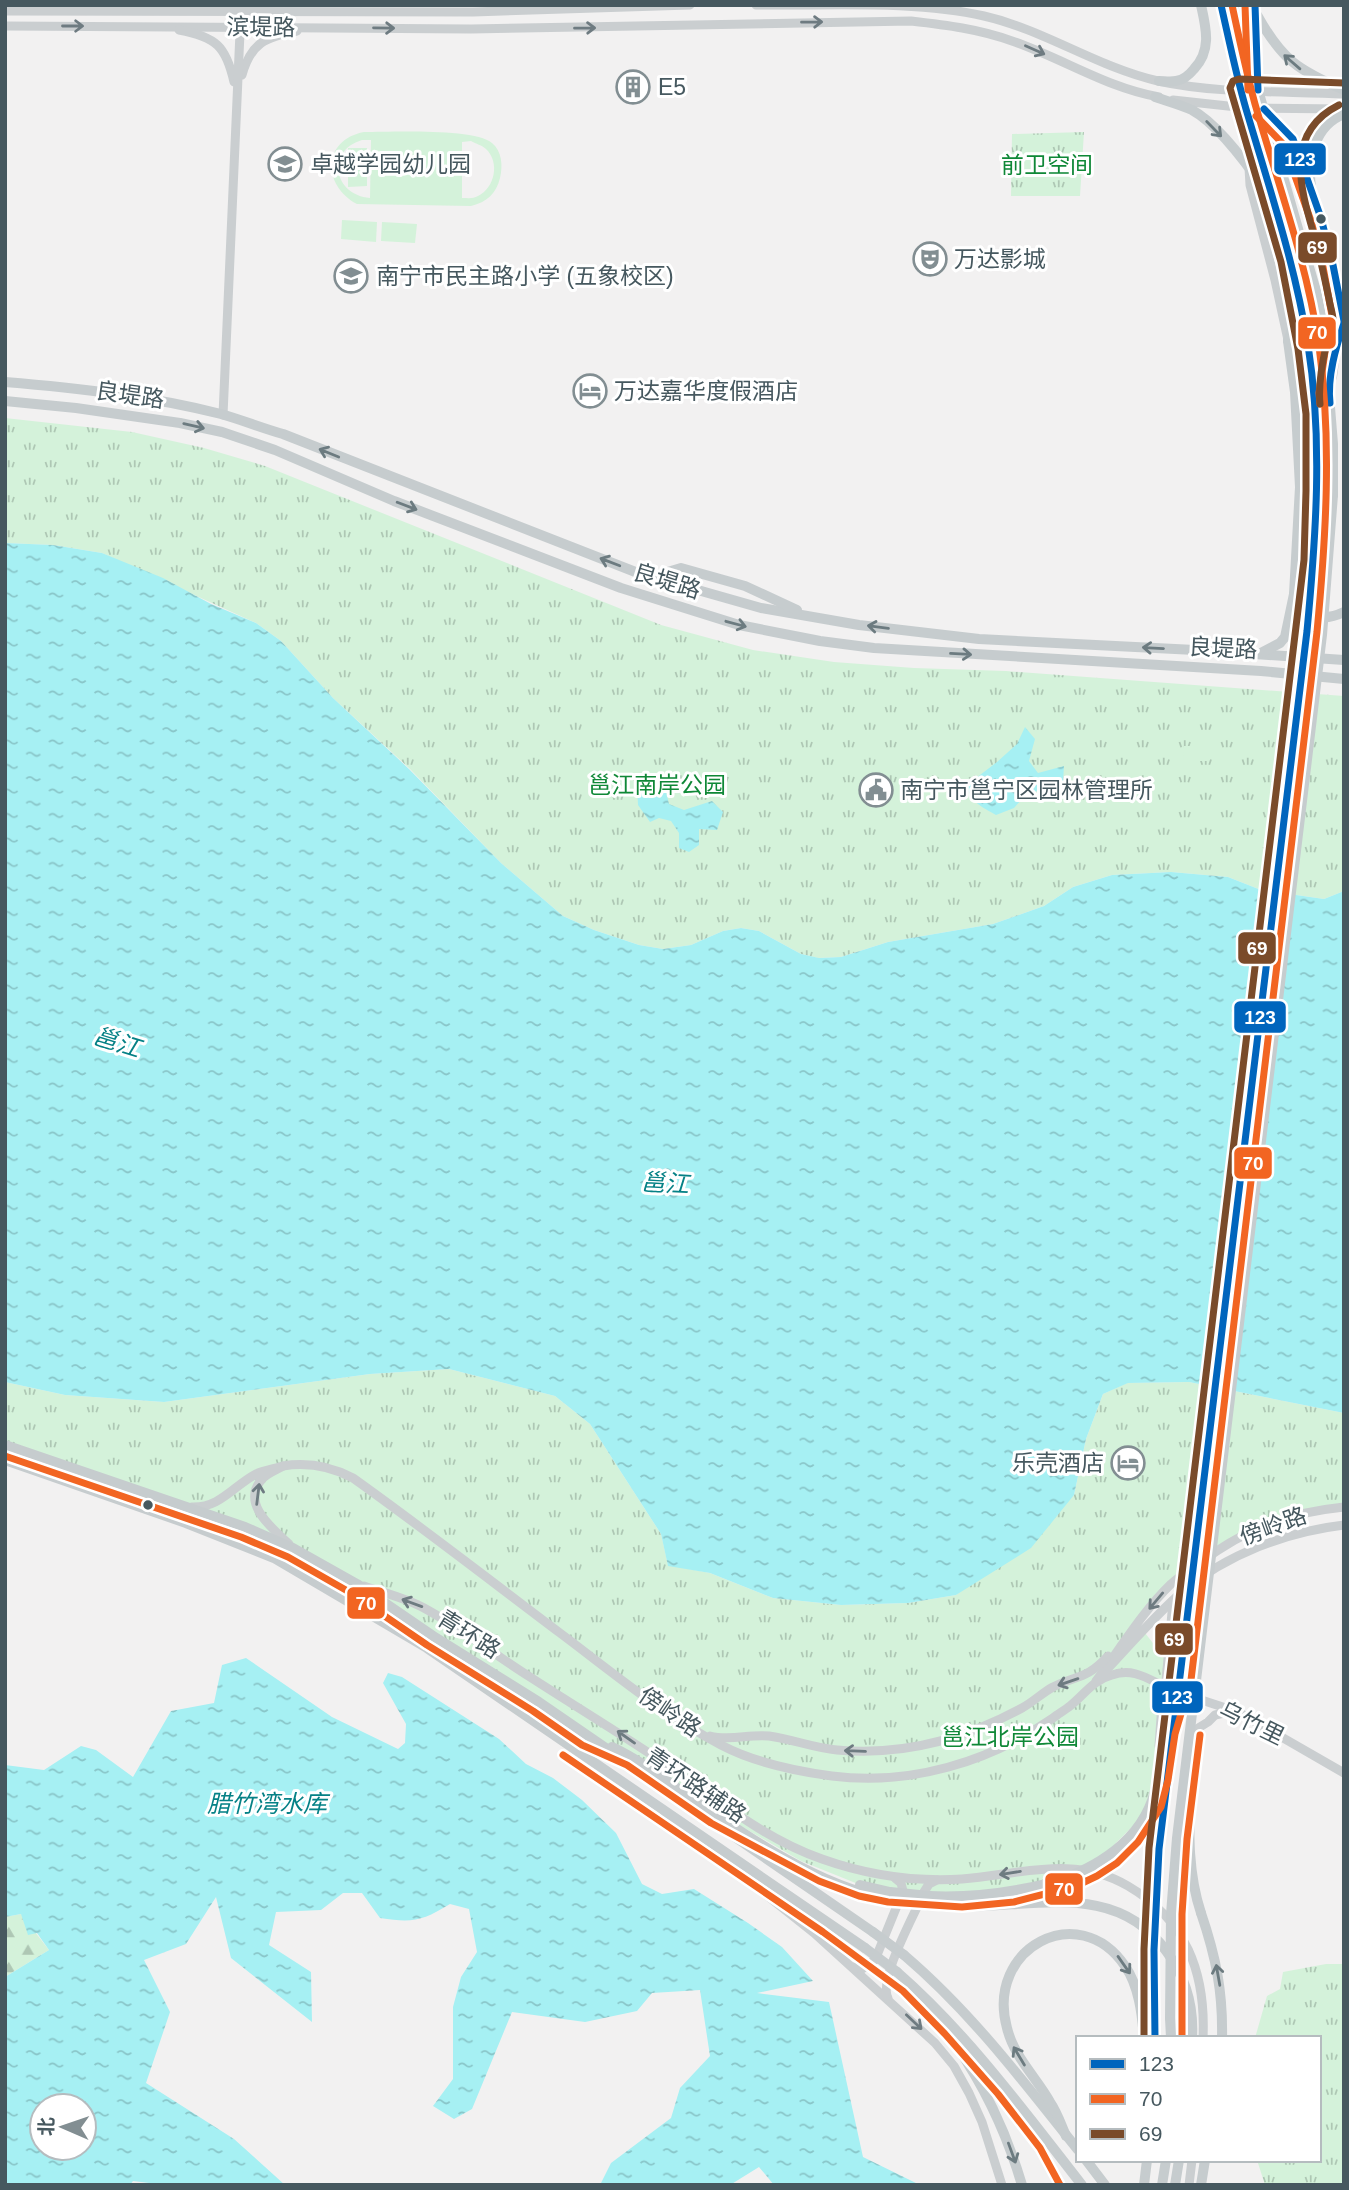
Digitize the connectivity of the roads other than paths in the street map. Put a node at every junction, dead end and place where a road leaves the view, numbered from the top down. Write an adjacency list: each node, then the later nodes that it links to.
1 (231, 5): 8 (street)
2 (691, 5): 11 (street, 滨堤路)
3 (757, 5): 16 (street)
4 (1201, 5): 16 (main road)
5 (1221, 5): 17 (main road)
6 (1240, 5): 18 (main road)
7 (162, 10): 8 (street, 滨堤路); 10 (street, 滨堤路); 13 (street)
8 (241, 10): 11 (street, 滨堤路); 14 (street)
9 (1256, 10): 18 (street); 19 (main road, one-way to 9)
10 (5, 11)
11 (316, 11): 15 (street)
12 (5, 26): 13 (street, 滨堤路, one-way to 13)
13 (162, 26): 14 (street, 滨堤路); 20 (street)
14 (240, 26): 15 (street, 滨堤路); 20 (street)
15 (316, 28): 20 (street); 21 (street, 滨堤路, one-way to 21)
16 (1159, 81): 17 (street)
17 (1240, 89): 18 (street); 22 (main road)
18 (1258, 90): 19 (street); 23 (main road)
19 (1344, 92)
20 (237, 94): 38 (street)
21 (1155, 97): 22 (street, 滨堤路); 26 (main road, one-way to 26)
22 (1246, 108): 23 (street, 滨堤路); 26 (street); 28 (main road)
23 (1264, 109): 24 (street, 滨堤路); 27 (street); 36 (main road)
24 (1344, 109)
25 (1344, 114): 27 (main road)
26 (1249, 166): 28 (main road); 33 (street)
27 (1311, 188): 29 (main road)
28 (1274, 202): 31 (main road)
29 (1333, 265): 30 (street); 32 (main road)
30 (1344, 272)
31 (1301, 305): 33 (main road); 34 (main road)
32 (1344, 323): 36 (main road)
33 (1288, 341): 34 (main road); 40 (main road)
34 (1311, 376): 59 (main road, bridge)
35 (5, 382): 38 (main road, 良堤路)
36 (1329, 394): 64 (main road, bridge)
37 (5, 401): 46 (main road, 良堤路, one-way to 46)
38 (223, 415): 39 (main road, 良堤路, one-way to 38)
39 (651, 577): 42 (main road, 良堤路); 42 (main road)
40 (1294, 594): 41 (main road); 44 (main road)
41 (1344, 612)
42 (812, 617): 43 (main road, 良堤路, one-way to 42)
43 (1195, 650): 44 (main road, 良堤路); 46 (main road)
44 (1259, 654): 45 (main road, 良堤路)
45 (1344, 660)
46 (1195, 668): 47 (main road, 良堤路)
47 (1344, 679)
48 (5, 1445): 51 (main road, 青环路)
49 (5, 1460): 69 (main road, 青环路)
50 (283, 1466): 51 (street); 54 (street, one-way to 50); 66 (street, 傍岭路)
51 (184, 1506): 54 (main road, 青环路)
52 (1344, 1507): 58 (street, 傍岭路, one-way to 58)
53 (1344, 1525): 55 (street, 傍岭路)
54 (293, 1548): 56 (main road, 青环路)
55 (1214, 1570): 57 (street, 傍岭路); 62 (street)
56 (357, 1584): 67 (main road, 青环路); 70 (street, 青环路辅路, one-way to 56)
57 (1173, 1601): 60 (street, 傍岭路); 61 (street)
58 (1138, 1624): 60 (street, 傍岭路); 66 (street, one-way to 66)
59 (1181, 1679): 73 (main road, bridge); 79 (main road, bridge)
60 (1096, 1681): 61 (street, 乌竹里); 66 (street, 傍岭路)
61 (1161, 1685): 62 (street, 乌竹里); 72 (street)
62 (1199, 1699): 63 (street, 乌竹里); 65 (street)
63 (1238, 1712): 65 (street); 68 (street, 乌竹里)
64 (1192, 1716): 80 (main road, bridge); 83 (main road, one-way to 64, bridge)
65 (1195, 1730): 74 (street)
66 (701, 1733)
67 (587, 1736): 73 (main road, bridge); 84 (main road, 青环路, bridge)
68 (1344, 1773)
69 (656, 1806): 75 (street, 青环路辅路); 76 (main road, 青环路, bridge)
70 (892, 1877): 71 (street, 青环路辅路); 75 (street)
71 (939, 1880): 72 (street, 青环路辅路, one-way to 71); 77 (street)
72 (1145, 1897): 74 (street, 青环路辅路)
73 (927, 1901): 81 (main road)
74 (1176, 1927): 82 (street)
75 (852, 1966): 77 (street, 青环路辅路)
76 (916, 1989): 85 (main road); 95 (main road, one-way to 95)
77 (888, 1999): 94 (street, 青环路辅路, one-way to 94)
78 (1144, 2036): 84 (main road, one-way to 78)
79 (1155, 2036)
80 (1171, 2036)
81 (1192, 2036)
82 (1203, 2036)
83 (1222, 2036)
84 (1066, 2136): 86 (main road)
85 (1049, 2142): 96 (main road); 97 (main road)
86 (1076, 2148)
87 (1088, 2162): 98 (main road)
88 (1166, 2162): 100 (main road)
89 (1179, 2162): 93 (main road)
90 (1192, 2162): 101 (street)
91 (1205, 2162): 102 (main road)
92 (1146, 2163): 99 (main road)
93 (1175, 2183)
94 (1002, 2185)
95 (1022, 2185)
96 (1072, 2185)
97 (1082, 2185)
98 (1105, 2185)
99 (1144, 2185)
100 (1162, 2185)
101 (1189, 2185)
102 (1201, 2185)

